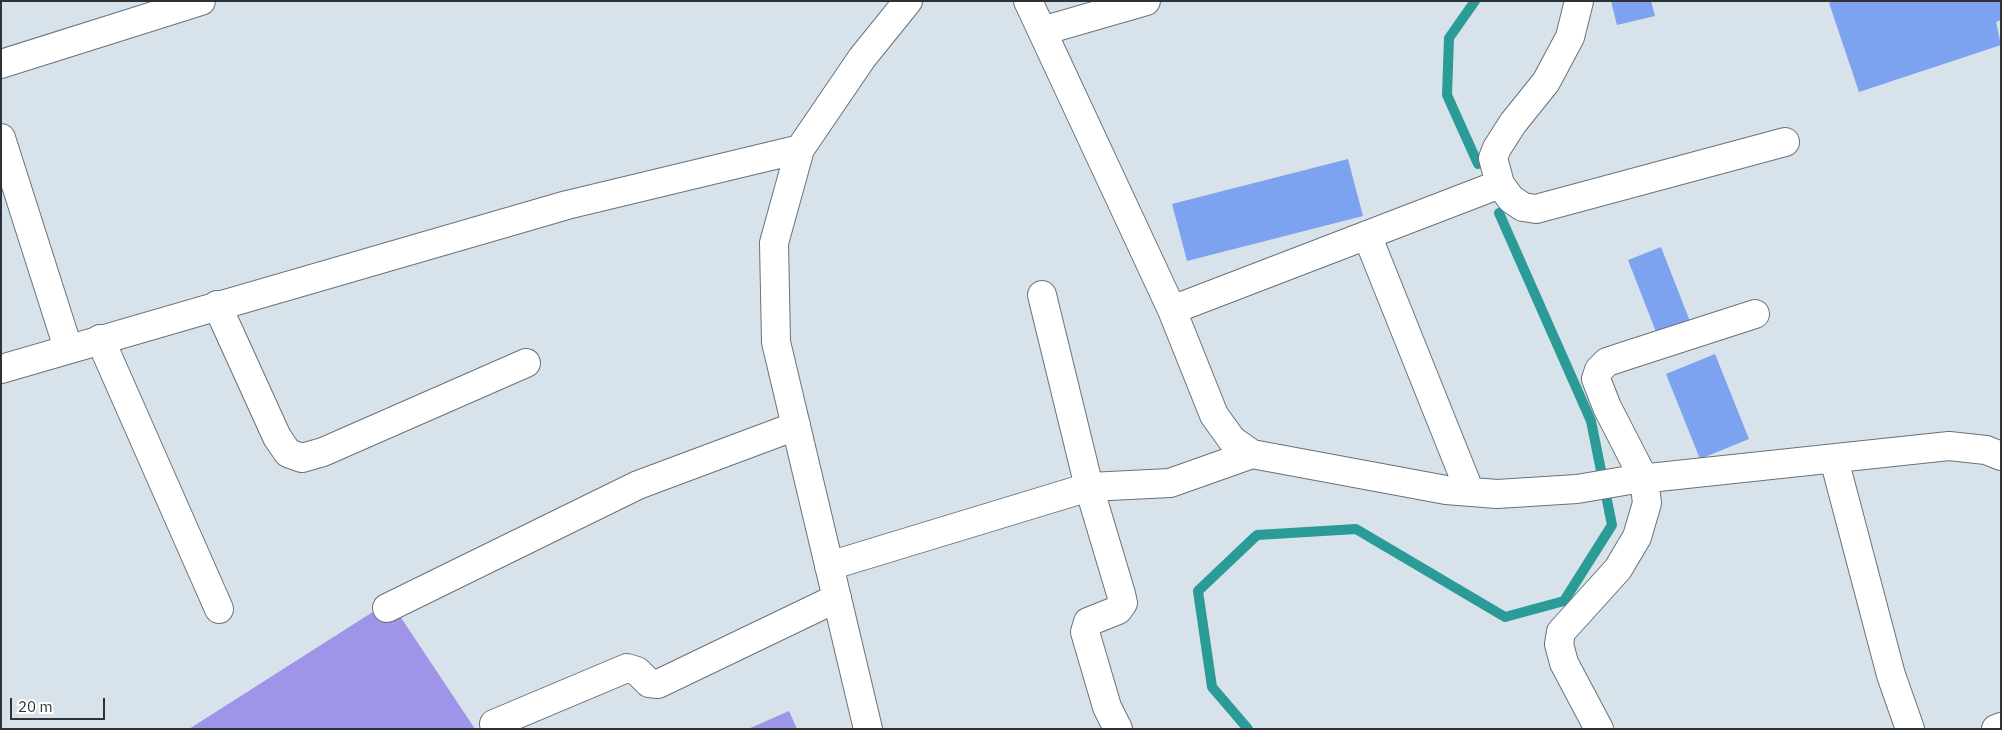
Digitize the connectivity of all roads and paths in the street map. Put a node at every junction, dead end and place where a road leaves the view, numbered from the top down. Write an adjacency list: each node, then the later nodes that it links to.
1 (201, 1): 7 (street)
2 (908, 1): 10 (street)
3 (1028, 1): 6 (street)
4 (1146, 1): 6 (street)
5 (1578, 1): 11 (street)
6 (1042, 31): 15 (street)
7 (1, 64)
8 (1, 138): 18 (street)
9 (1785, 142): 11 (street)
10 (800, 149): 14 (street); 21 (street)
11 (1500, 184): 12 (street)
12 (1368, 235): 15 (street); 27 (street)
13 (1042, 294): 26 (street)
14 (218, 305): 17 (street); 19 (street)
15 (1172, 310): 22 (street)
16 (1755, 314): 25 (street)
17 (100, 339): 18 (street); 31 (street)
18 (68, 348): 20 (street)
19 (526, 363)
20 (1, 369)
21 (796, 426): 28 (street); 30 (street)
22 (1252, 454): 26 (street); 27 (street)
23 (2001, 456): 24 (street)
24 (1834, 459): 25 (street); 37 (street)
25 (1637, 480): 27 (street); 36 (street)
26 (1089, 487): 28 (street); 35 (street)
27 (1470, 492)
28 (829, 566): 29 (street)
29 (837, 598): 32 (street); 34 (street)
30 (387, 608)
31 (219, 610)
32 (494, 724)
33 (2001, 727): 38 (street)
34 (868, 729)
35 (1118, 729)
36 (1599, 729)
37 (1910, 729)
38 (1996, 729)

